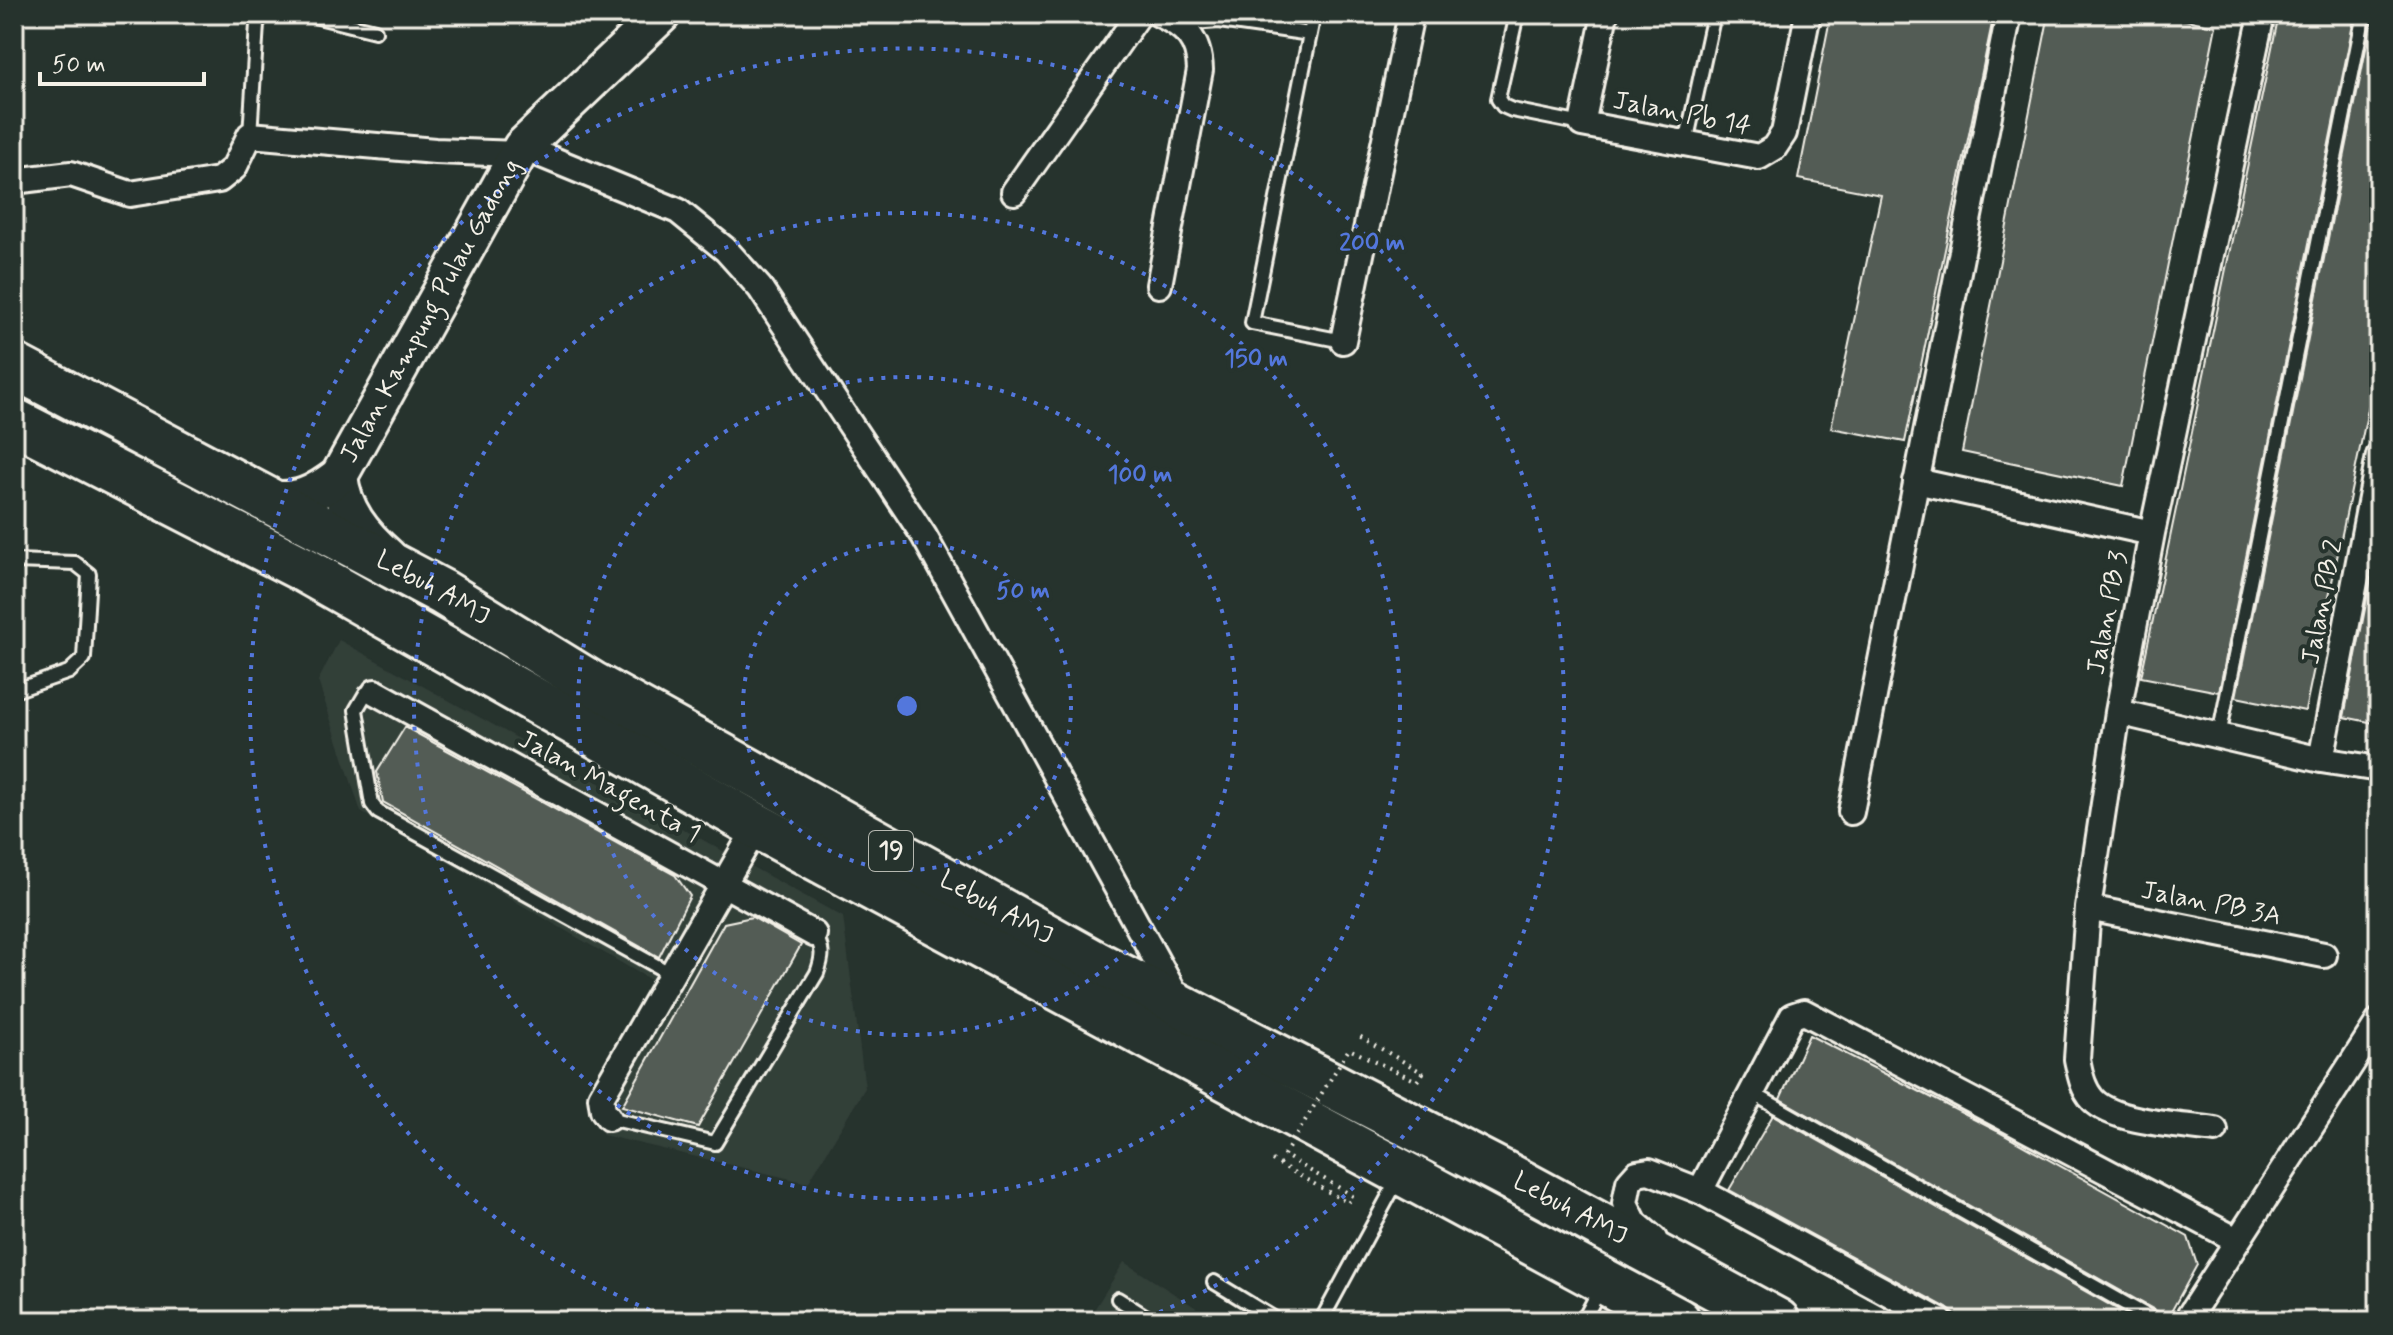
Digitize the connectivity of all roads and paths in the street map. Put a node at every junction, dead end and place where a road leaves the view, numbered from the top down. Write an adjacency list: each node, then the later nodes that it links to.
1 (263, 14): 18 (lane)
2 (306, 14): 15 (lane)
3 (662, 14): 20 (street, Jalan Kampung Pulau Gadong)
4 (1139, 14): 22 (street)
5 (1314, 14): 16 (lane)
6 (1411, 14): 24 (street)
7 (1605, 14): 17 (street)
8 (1714, 14): 19 (lane)
9 (1808, 14): 19 (street, Jalan Pb 14)
10 (2009, 14): 29 (street)
11 (2262, 14): 31 (street, Jalan PB 3)
12 (2364, 14): 37 (lane)
13 (1513, 15): 17 (lane)
14 (1169, 19): 16 (lane); 23 (street)
15 (375, 31)
16 (1310, 34): 24 (lane)
17 (1582, 124): 19 (street, Jalan Pb 14)
18 (250, 135): 20 (street); 21 (street)
19 (1686, 143)
20 (520, 150): 28 (street, Jalan Kampung Pulau Gadong); 47 (street)
21 (14, 181)
22 (1014, 192)
23 (1159, 285)
24 (1343, 341)
25 (14, 366): 30 (highway, Lebuh AMJ / 19)
26 (14, 421): 41 (highway, Lebuh AMJ / 19)
27 (2379, 456): 38 (street, Jalan PB 2)
28 (339, 476): 30 (street); 33 (street)
29 (1916, 481): 31 (street); 40 (street)
30 (266, 499): 33 (highway, Lebuh AMJ / 19)
31 (2152, 533): 36 (street, Jalan PB 3)
32 (14, 561): 34 (lane)
33 (406, 573): 47 (highway, Lebuh AMJ / 19)
34 (14, 691)
35 (375, 692): 42 (street, Jalan Magenta 1); 46 (lane)
36 (2118, 712): 37 (street); 43 (street, Jalan PB 3)
37 (2219, 736): 38 (street)
38 (2321, 760): 39 (street)
39 (2379, 769)
40 (1851, 812)
41 (757, 826): 42 (street); 54 (highway, Lebuh AMJ / 19)
42 (724, 882): 44 (street, Jalan Magenta 1); 46 (street)
43 (2088, 908): 45 (street, Jalan PB 3A); 52 (street, Jalan PB 3)
44 (814, 934): 51 (lane)
45 (2324, 955)
46 (671, 974): 51 (street)
47 (1184, 1008): 57 (highway, Lebuh AMJ / 19)
48 (2379, 1021): 56 (street)
49 (1359, 1036): 53 (path, bridge)
50 (1752, 1093): 55 (street); 56 (street); 68 (lane)
51 (609, 1118)
52 (2215, 1130)
53 (1272, 1160)
54 (1401, 1172): 58 (highway, Lebuh AMJ / 19); 63 (lane)
55 (1700, 1191): 57 (street); 67 (street)
56 (2237, 1240): 69 (street)
57 (1664, 1260): 66 (highway, Lebuh AMJ / 19)
58 (1604, 1281): 64 (lane); 65 (highway, Lebuh AMJ / 19)
59 (1214, 1282): 62 (lane)
60 (1118, 1299): 61 (lane)
61 (1153, 1321)
62 (1278, 1321)
63 (1321, 1321)
64 (1583, 1321)
65 (1678, 1321)
66 (1777, 1321)
67 (1940, 1321)
68 (2156, 1321)
69 (2186, 1321)

